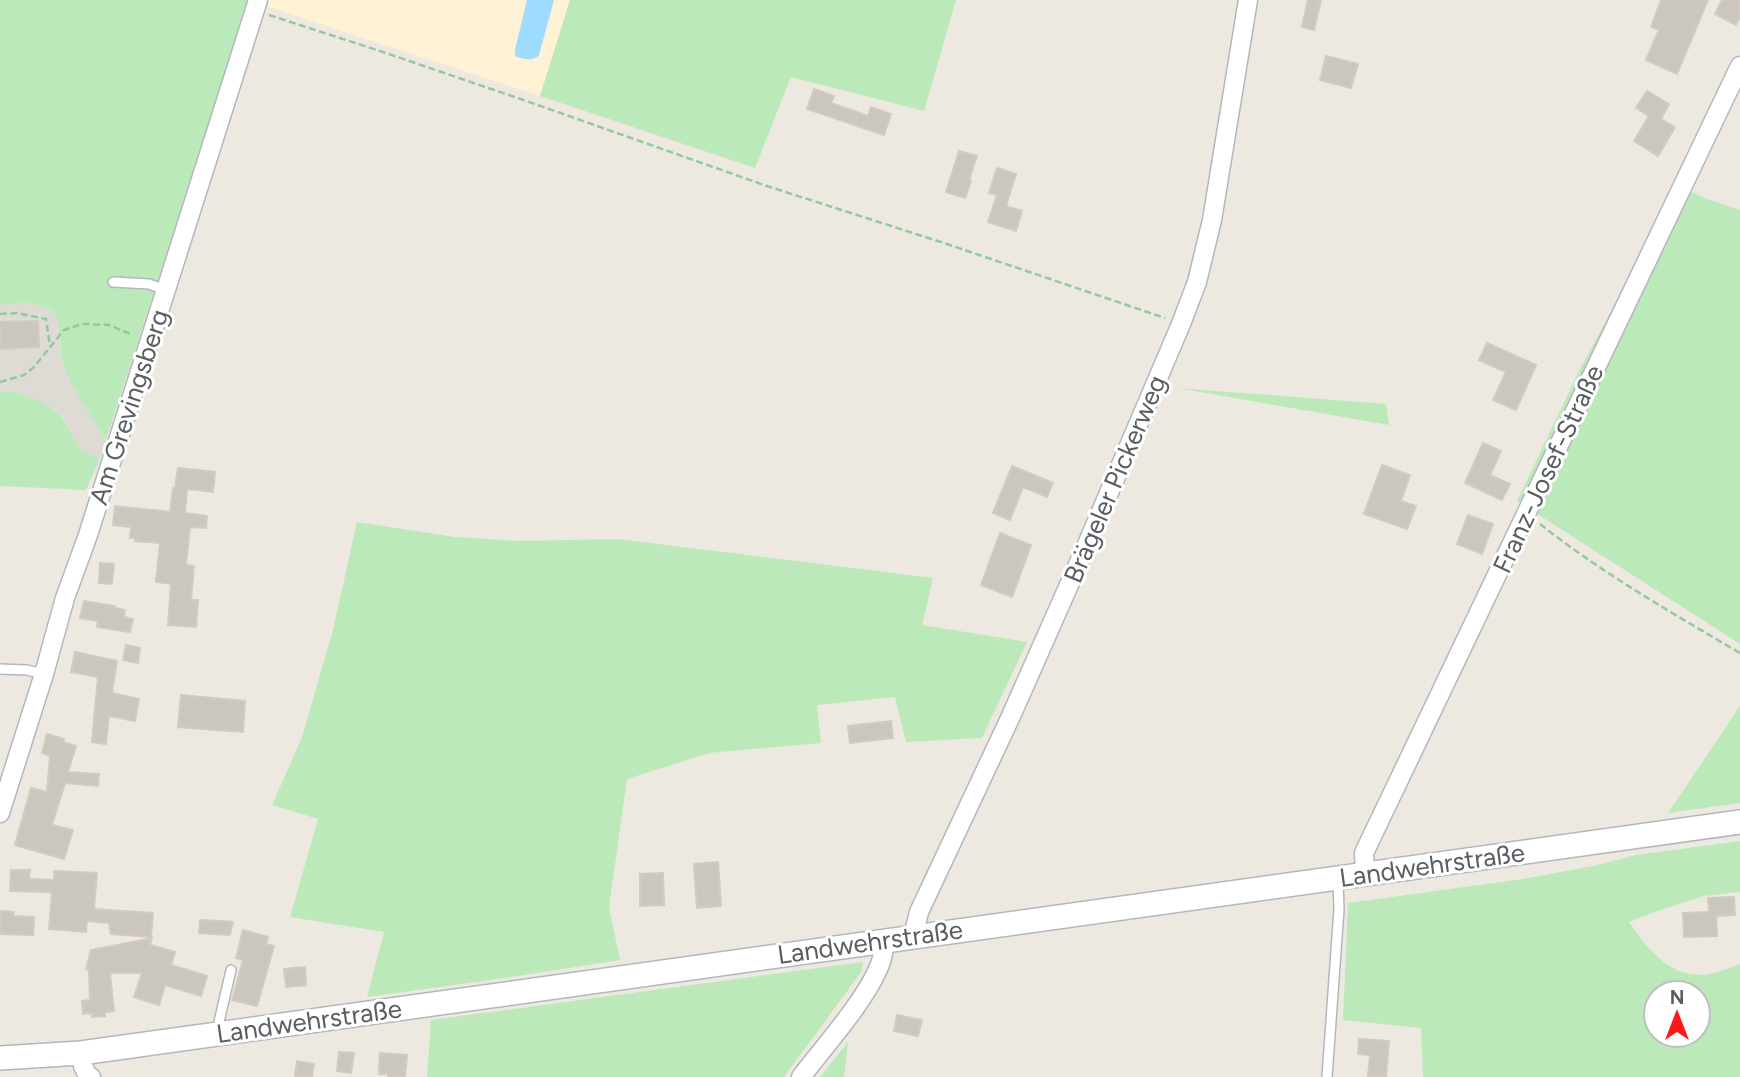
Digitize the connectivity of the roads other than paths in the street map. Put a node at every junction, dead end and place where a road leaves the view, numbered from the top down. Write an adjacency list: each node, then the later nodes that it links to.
1 (1248, 0): 12 (street, Brägeler Pickerweg)
2 (256, 6): 5 (street, Am Grevingsberg)
3 (1740, 66): 10 (street, Franz-Josef-Straße)
4 (113, 282): 5 (lane)
5 (166, 290): 7 (street, Am Grevingsberg)
6 (0, 670): 7 (lane)
7 (44, 674): 8 (street, Am Grevingsberg)
8 (0, 813)
9 (1740, 822): 10 (street, Landwehrstraße)
10 (1365, 874): 11 (street, Landwehrstraße)
11 (1337, 878): 12 (street, Landwehrstraße); 20 (lane)
12 (913, 936): 13 (street, Landwehrstraße)
13 (885, 940): 15 (street, Landwehrstraße); 19 (street)
14 (231, 970): 15 (lane)
15 (221, 1033): 16 (street, Landwehrstraße)
16 (81, 1053): 17 (street, Landwehrstraße); 18 (street)
17 (0, 1058)
18 (91, 1077)
19 (801, 1077)
20 (1327, 1077)

